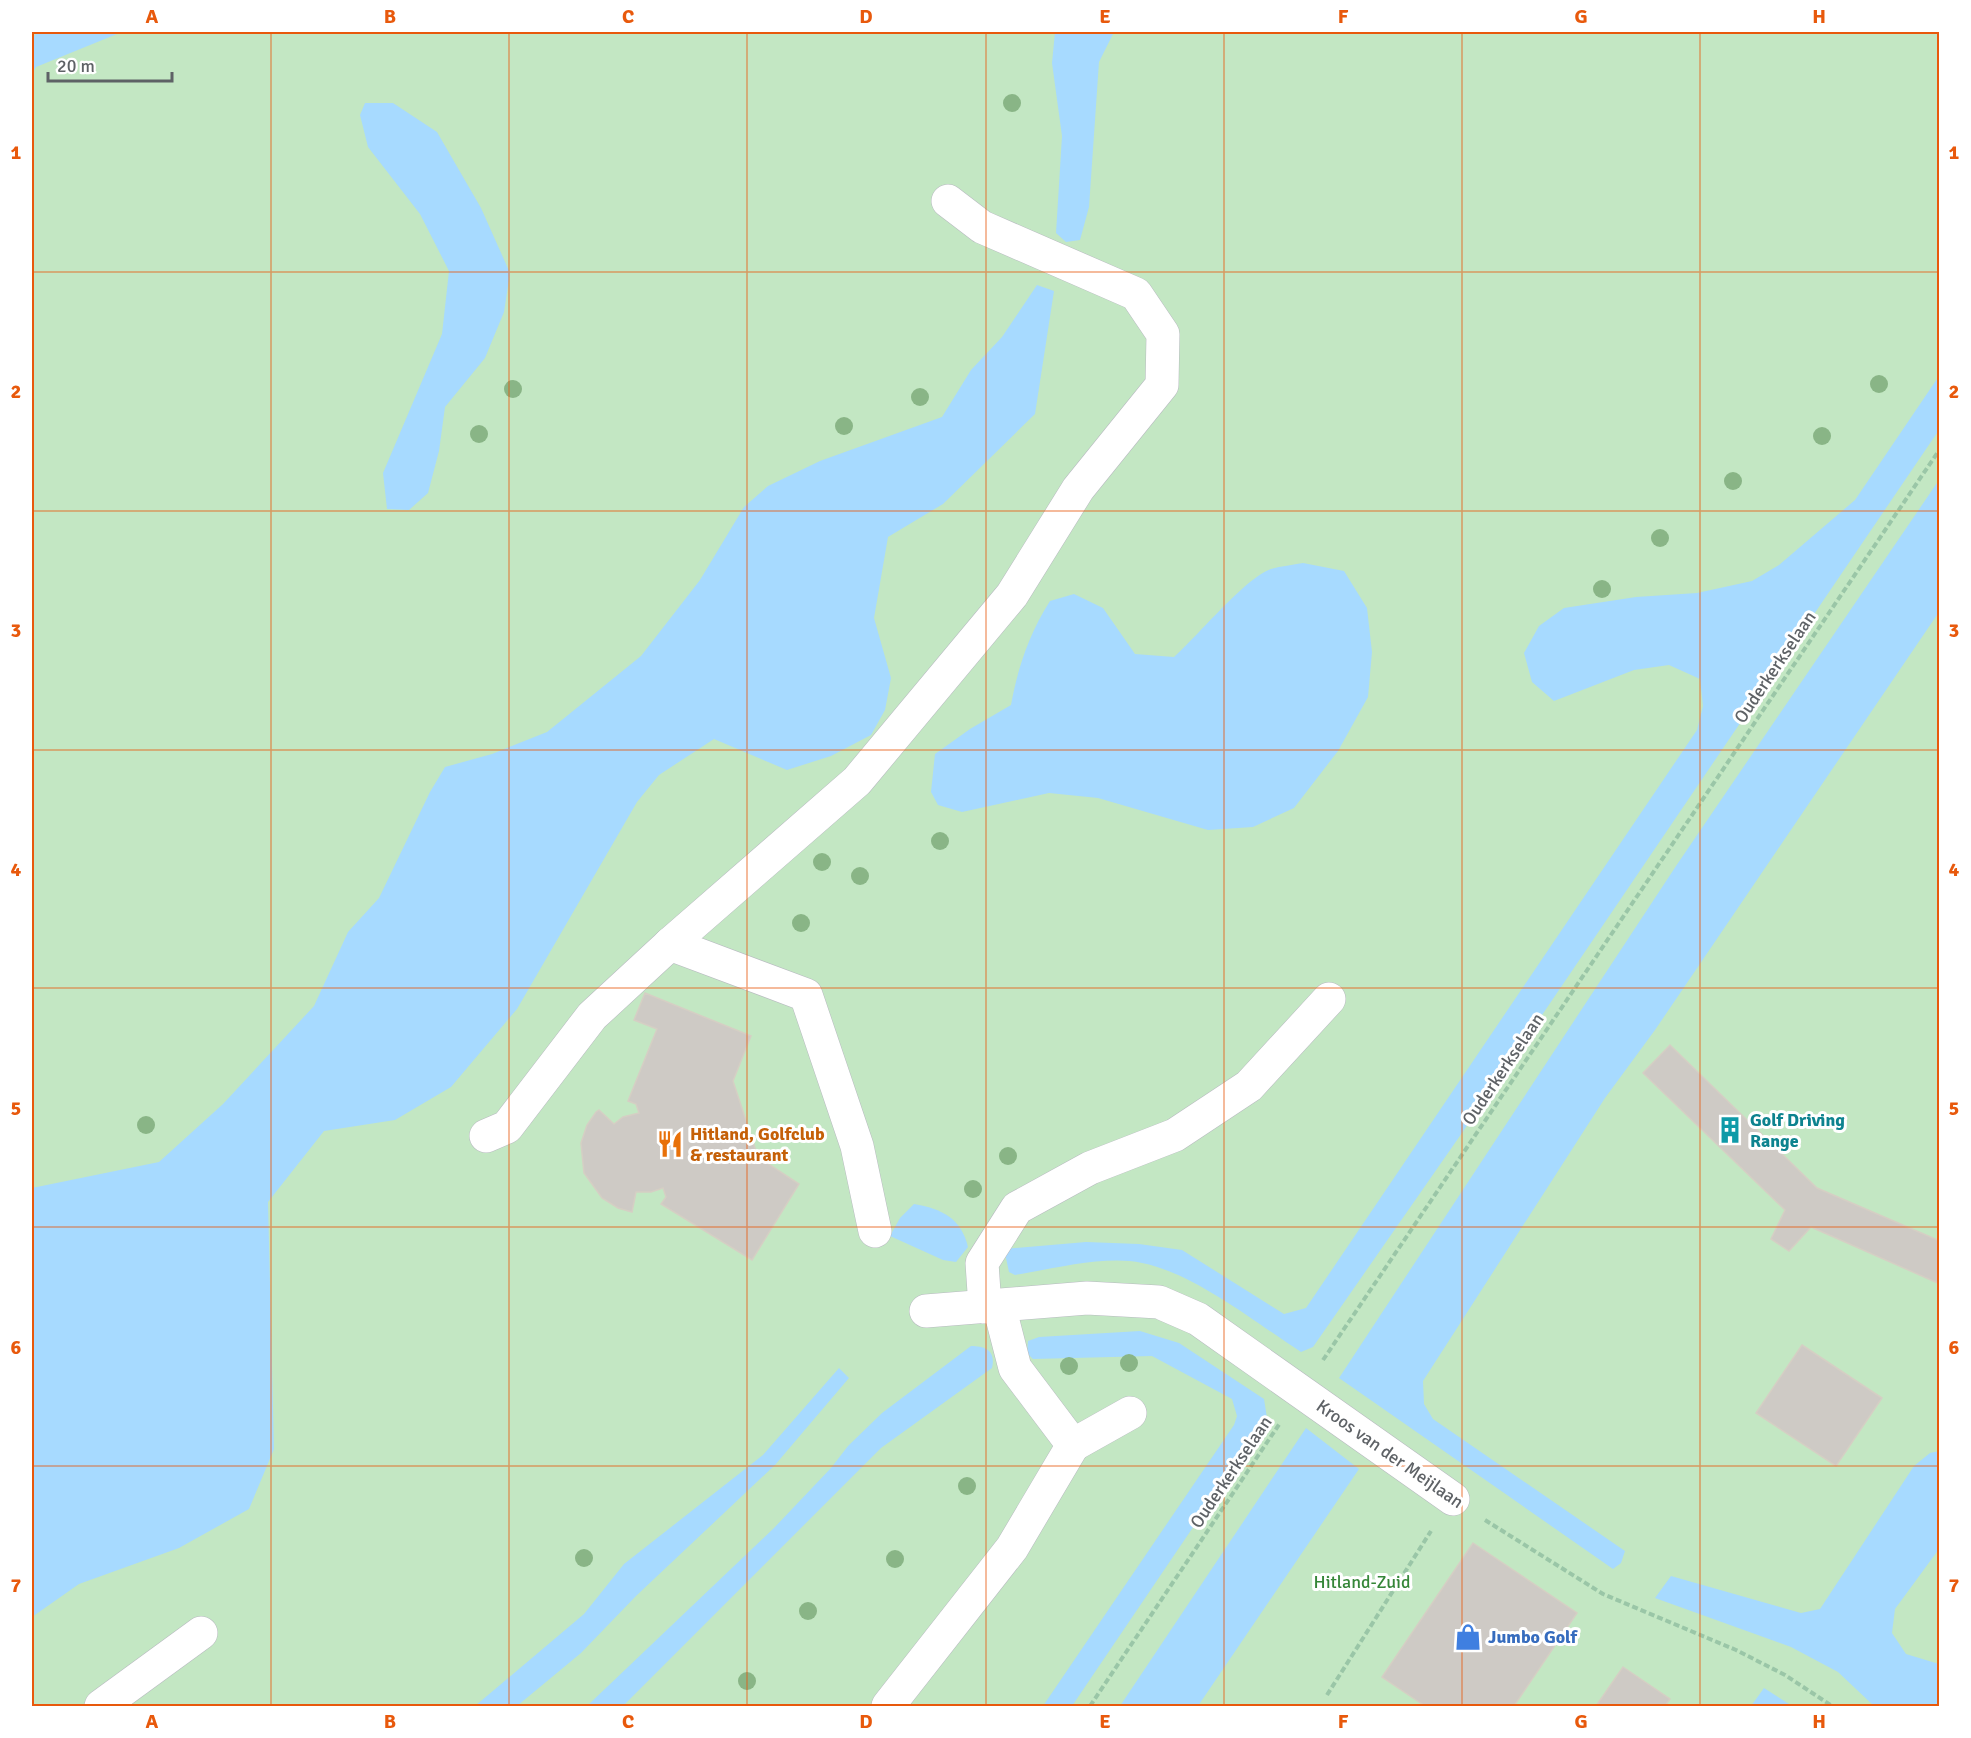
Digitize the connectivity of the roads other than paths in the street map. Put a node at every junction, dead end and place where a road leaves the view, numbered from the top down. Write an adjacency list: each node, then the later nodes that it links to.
1 (948, 201): 2 (lane)
2 (670, 944): 4 (lane); 5 (lane)
3 (1329, 999): 6 (lane)
4 (486, 1137)
5 (875, 1231)
6 (992, 1307): 7 (lane, Kroos van der Meijlaan); 9 (lane); 10 (lane, Kroos van der Meijlaan)
7 (926, 1311)
8 (1130, 1413): 9 (lane)
9 (1073, 1445): 13 (lane)
10 (1453, 1499)
11 (201, 1633): 12 (lane)
12 (101, 1707)
13 (888, 1707)

